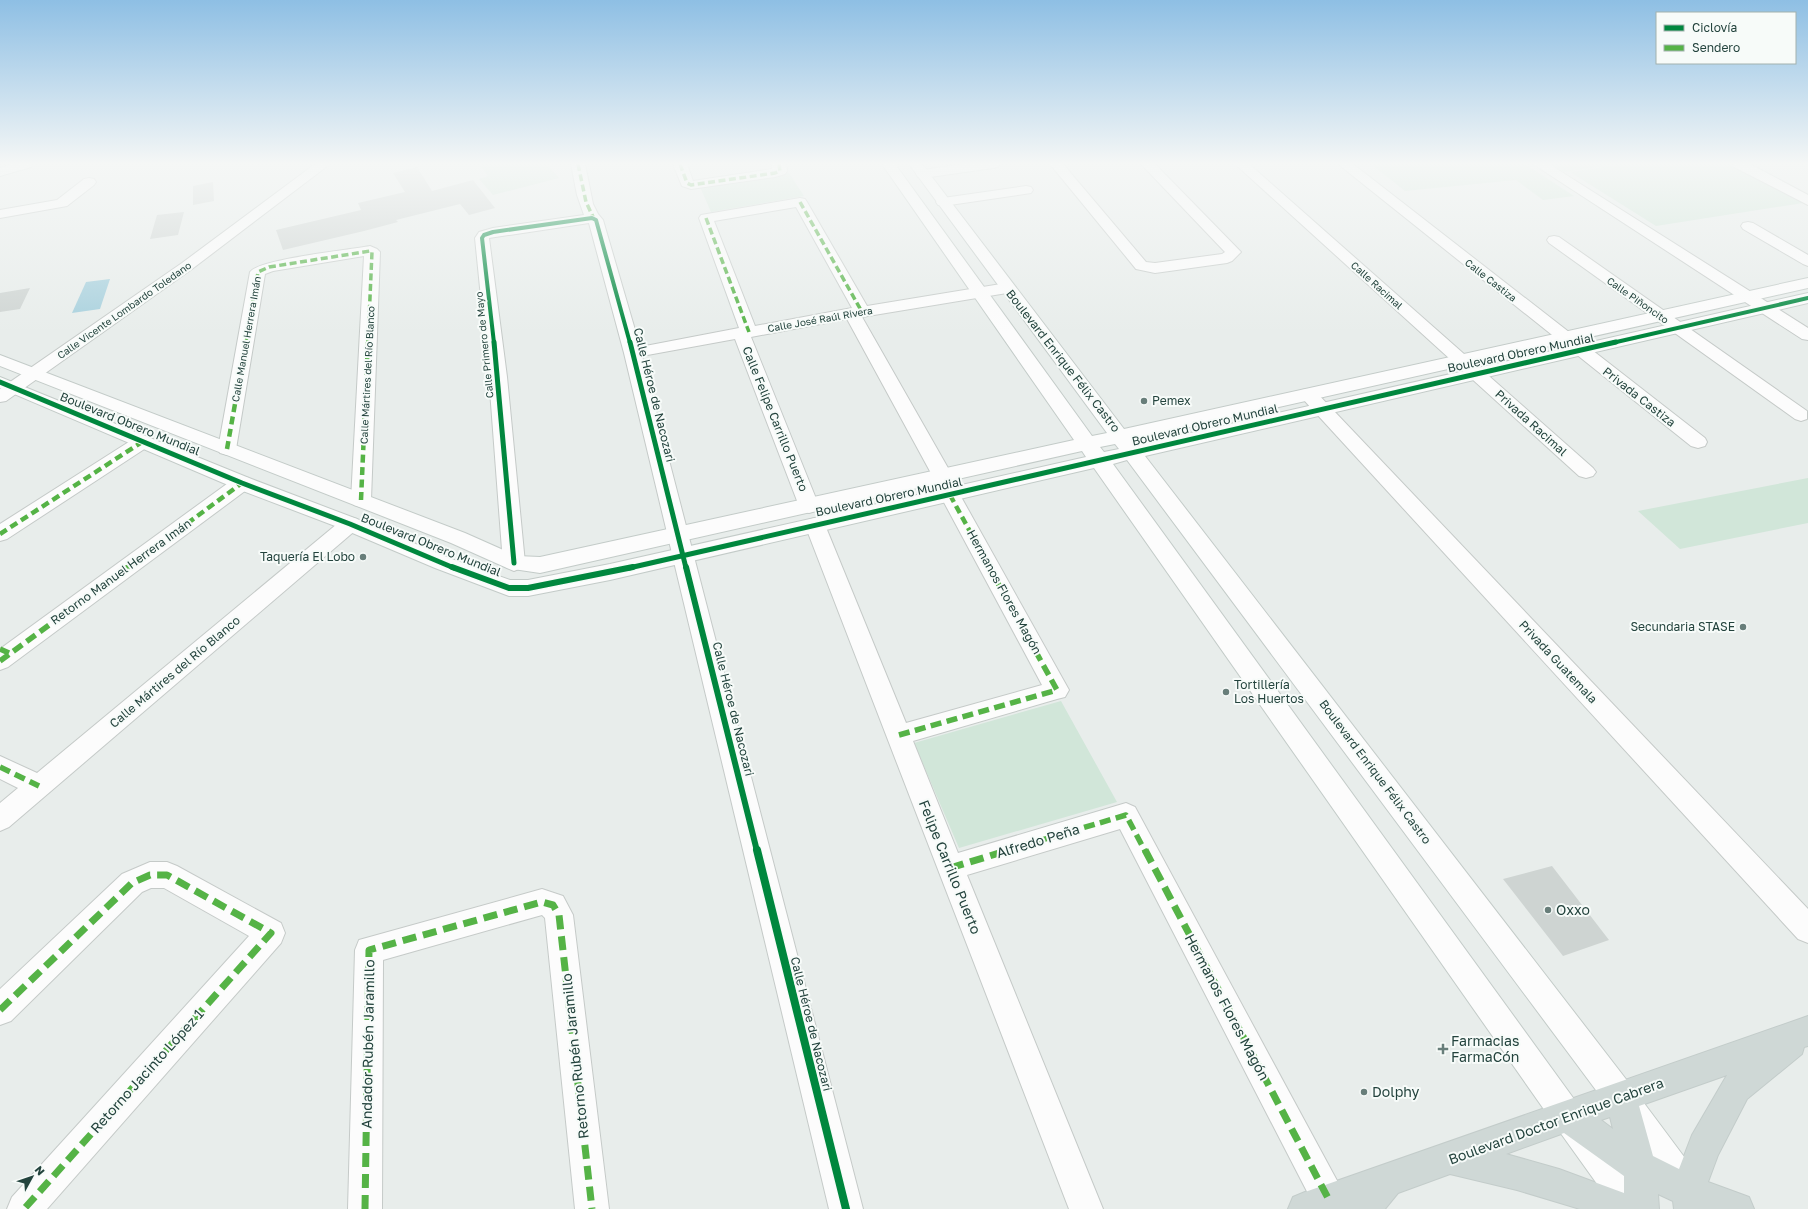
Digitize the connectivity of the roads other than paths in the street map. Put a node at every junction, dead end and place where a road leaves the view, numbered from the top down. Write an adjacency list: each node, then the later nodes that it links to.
1 (248, 220): 34 (street, Calle Vicente Lombardo Toledano)
2 (575, 220): 55 (street, Calle Primero de Mayo)
3 (596, 220): 30 (street, Calle Héroe de Nacozari)
4 (707, 220): 26 (street, Calle Felipe Carrillo Puerto)
5 (810, 220): 23 (street, Hermanos Flores Magón)
6 (928, 220): 19 (street, Boulevard Enrique Félix Castro)
7 (957, 220): 18 (street, Boulevard Enrique Félix Castro)
8 (1103, 220): 9 (street)
9 (1202, 220)
10 (1304, 220): 32 (street, Calle Racimal)
11 (1415, 220): 28 (street, Calle Castiza)
12 (1627, 220): 20 (street)
13 (1748, 226): 16 (street)
14 (1554, 240): 24 (street, Calle Piñoncito)
15 (370, 251): 41 (street, Calle Manuel Herrera Imán); 49 (street, Calle Mártires del Río Blanco)
16 (1808, 261)
17 (1808, 283): 20 (street, Boulevard Obrero Mundial)
18 (1007, 288): 19 (street, Calle José Raúl Rivera); 40 (street, Boulevard Enrique Félix Castro)
19 (979, 292): 23 (street, Calle José Raúl Rivera); 42 (street, Boulevard Enrique Félix Castro)
20 (1746, 297): 22 (street); 24 (street, Boulevard Obrero Mundial)
21 (1808, 298): 22 (street, Boulevard Obrero Mundial)
22 (1766, 308): 25 (street, Boulevard Obrero Mundial); 27 (street)
23 (857, 312): 26 (street, Calle José Raúl Rivera); 46 (street, Hermanos Flores Magón)
24 (1661, 315): 25 (street, Calle Piñoncito); 28 (street, Boulevard Obrero Mundial)
25 (1679, 328): 29 (street, Boulevard Obrero Mundial); 37 (street, Calle Piñoncito)
26 (745, 332): 30 (street, Calle José Raúl Rivera); 51 (street, Calle Felipe Carrillo Puerto)
27 (1808, 335)
28 (1563, 337): 29 (street, Calle Castiza); 32 (street, Boulevard Obrero Mundial)
29 (1581, 351): 33 (street, Boulevard Obrero Mundial); 39 (street, Privada Castiza)
30 (633, 353): 54 (street, Calle Héroe de Nacozari)
31 (0, 360): 34 (street, Boulevard Obrero Mundial)
32 (1461, 360): 33 (street, Calle Racimal); 36 (street, Boulevard Obrero Mundial)
33 (1476, 373): 36 (street, Boulevard Obrero Mundial); 43 (street, Privada Racimal)
34 (34, 374): 35 (street, Calle Vicente Lombardo Toledano); 41 (street, Boulevard Obrero Mundial)
35 (4, 389): 38 (street, Boulevard Obrero Mundial)
36 (1314, 401): 40 (street, Boulevard Obrero Mundial); 64 (street, Privada Guatemala)
37 (1802, 415)
38 (142, 442): 45 (street, Boulevard Obrero Mundial); 53 (street)
39 (1698, 442)
40 (1127, 444): 42 (street, Boulevard Obrero Mundial); 67 (street, Boulevard Enrique Félix Castro)
41 (227, 449): 44 (street, Boulevard Obrero Mundial)
42 (1094, 452): 46 (street, Boulevard Obrero Mundial); 68 (street, Boulevard Enrique Félix Castro)
43 (1586, 472)
44 (311, 480): 48 (street); 49 (street, Boulevard Obrero Mundial)
45 (242, 483): 48 (street, Boulevard Obrero Mundial); 56 (street, Retorno Manuel Herrera Imán)
46 (946, 485): 47 (street, Boulevard Obrero Mundial); 50 (street, Boulevard Obrero Mundial); 57 (street, Hermanos Flores Magón)
47 (885, 488): 50 (street); 51 (street, Boulevard Obrero Mundial)
48 (285, 500): 52 (street, Boulevard Obrero Mundial)
49 (361, 500): 55 (street, Boulevard Obrero Mundial)
50 (893, 507): 51 (street, Boulevard Obrero Mundial)
51 (812, 515): 54 (street, Boulevard Obrero Mundial); 57 (street, Felipe Carrillo Puerto)
52 (350, 524): 54 (street, Boulevard Obrero Mundial); 59 (street, Calle Mártires del Río Blanco)
53 (0, 534)
54 (680, 544): 55 (street, Boulevard Obrero Mundial); 77 (street, Calle Héroe de Nacozari)
55 (514, 563)
56 (3, 654)
57 (898, 735): 62 (street, Felipe Carrillo Puerto)
58 (0, 766): 59 (street)
59 (39, 786): 61 (street, Calle Mártires del Río Blanco)
60 (1126, 815): 62 (street, Alfredo Peña); 73 (street, Hermanos Flores Magón)
61 (0, 819)
62 (950, 868): 78 (street, Felipe Carrillo Puerto)
63 (552, 906): 75 (street, Andador Rubén Jaramillo); 76 (street, Retorno Rubén Jaramillo)
64 (1808, 929)
65 (0, 1010): 74 (street, Retorno Jacinto López 1)
66 (1805, 1032): 67 (main road, Boulevard Doctor Enrique Cabrera); 72 (main road)
67 (1621, 1098): 68 (main road, Boulevard Doctor Enrique Cabrera); 70 (main road); 72 (street, Boulevard Enrique Félix Castro)
68 (1568, 1117): 69 (main road, Boulevard Doctor Enrique Cabrera); 70 (main road); 81 (street, Boulevard Enrique Félix Castro)
69 (1451, 1158): 71 (main road, Boulevard Doctor Enrique Cabrera); 80 (main road)
70 (1640, 1167): 72 (main road); 82 (main road)
71 (1388, 1179): 73 (main road, Boulevard Doctor Enrique Cabrera); 79 (main road)
72 (1694, 1203): 83 (main road)
73 (1317, 1204)
74 (24, 1209)
75 (365, 1209)
76 (592, 1209)
77 (846, 1209)
78 (1086, 1209)
79 (1364, 1209)
80 (1623, 1209)
81 (1636, 1209)
82 (1642, 1209)
83 (1737, 1209)

